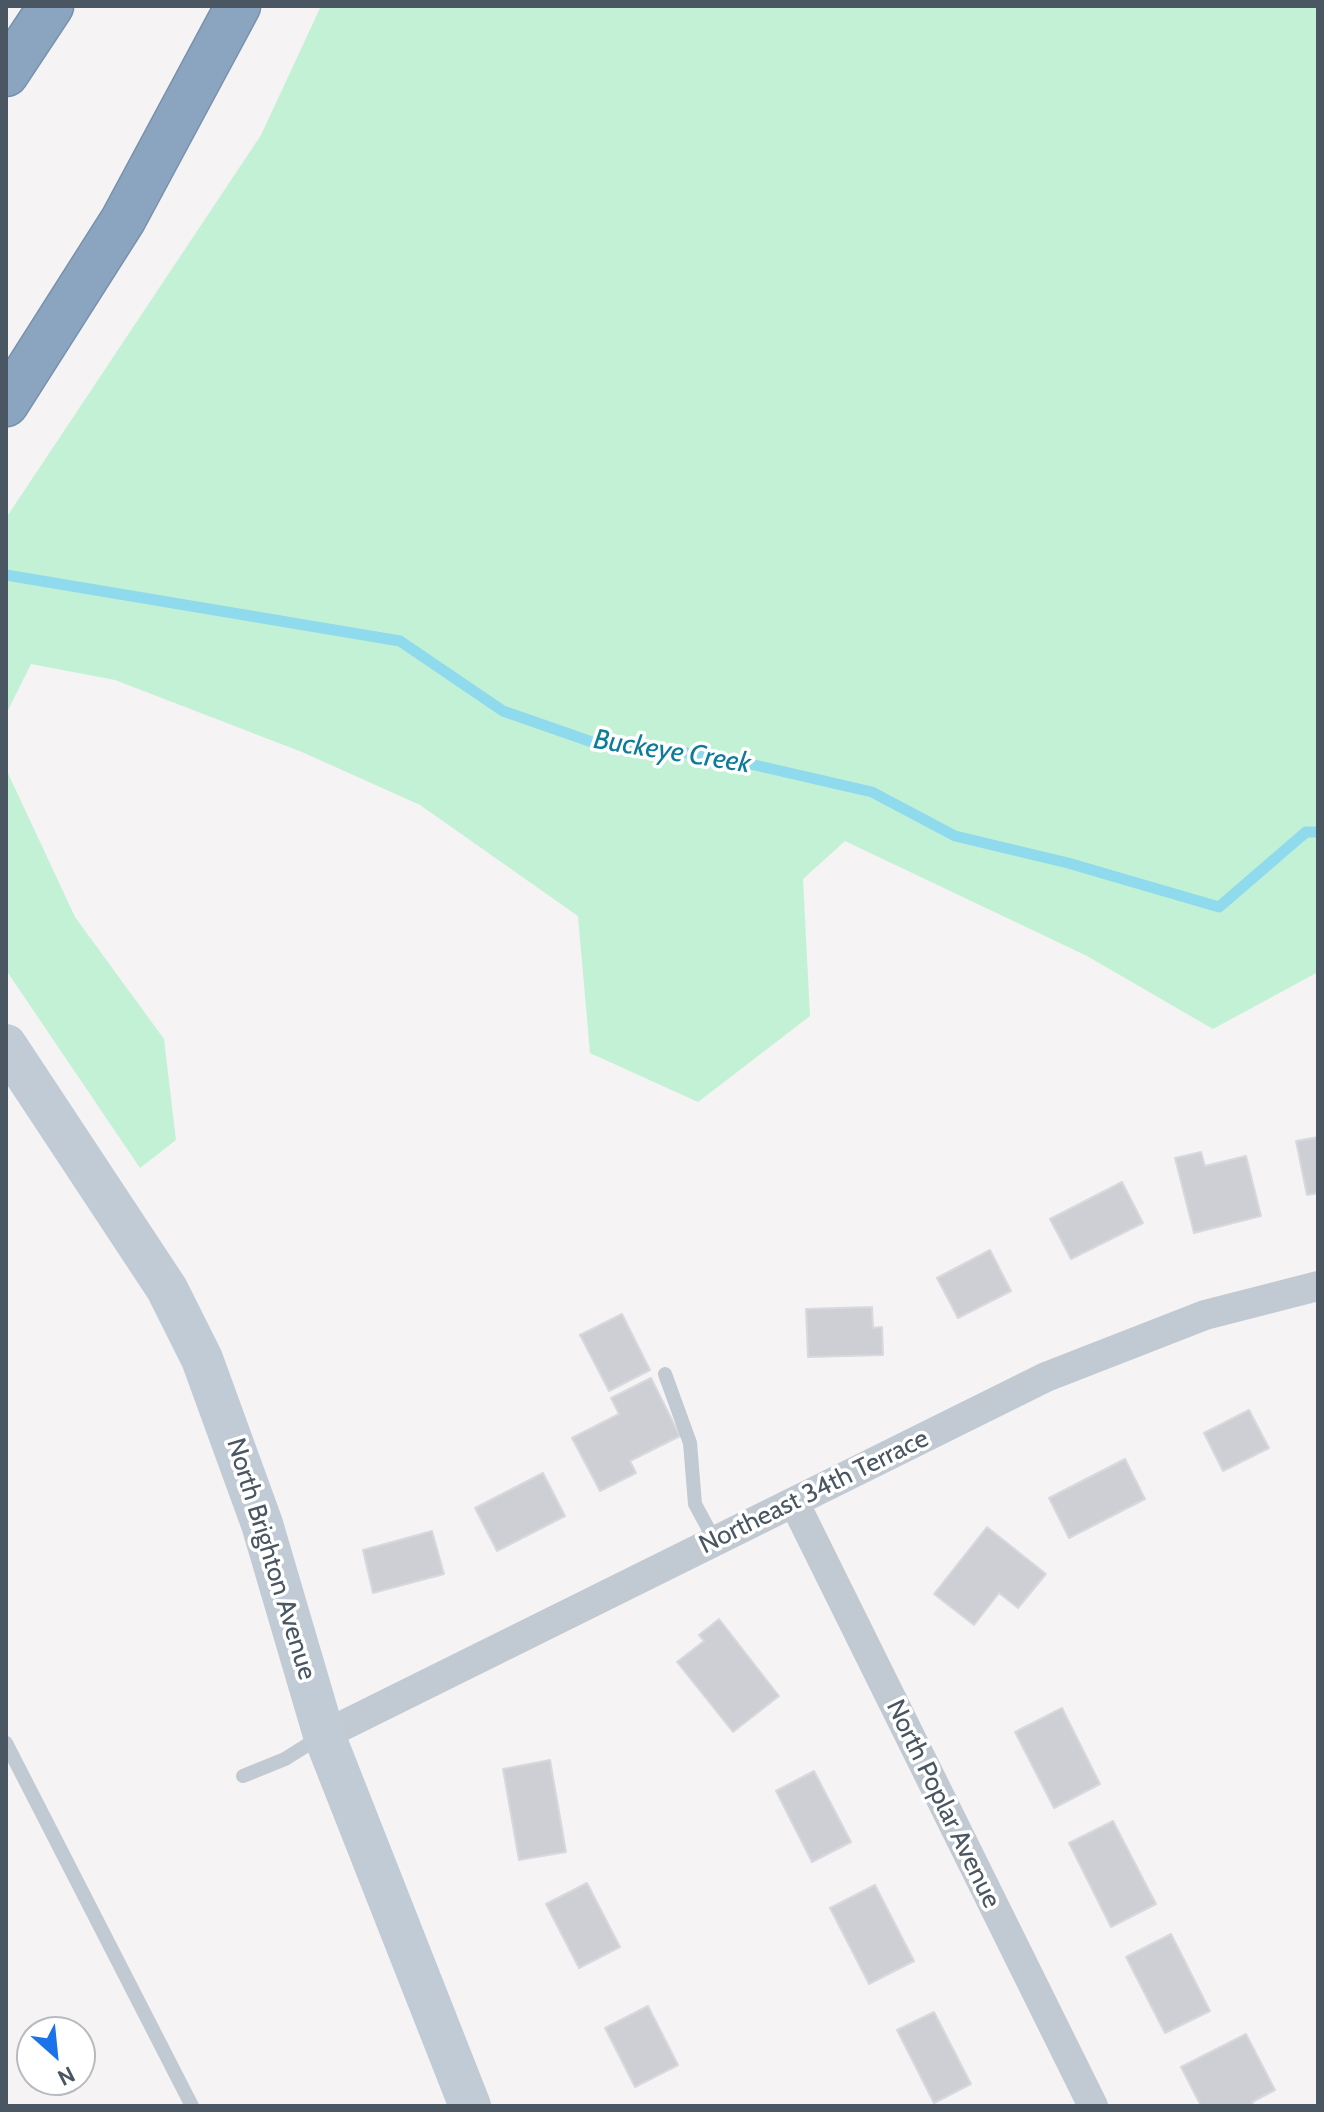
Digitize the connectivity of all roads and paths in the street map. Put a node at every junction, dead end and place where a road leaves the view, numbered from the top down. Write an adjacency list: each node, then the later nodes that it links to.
1 (51, 6): 3 (highway)
2 (238, 6): 4 (highway)
3 (6, 74)
4 (6, 404)
5 (6, 1045): 10 (main road, North Brighton Avenue)
6 (1318, 1286): 8 (street, Northeast 34th Terrace)
7 (665, 1374): 9 (lane)
8 (794, 1502): 9 (street, Northeast 34th Terrace); 15 (street, North Poplar Avenue)
9 (715, 1541): 10 (street, Northeast 34th Terrace)
10 (324, 1735): 12 (lane); 14 (main road, North Brighton Avenue)
11 (6, 1743): 13 (lane)
12 (243, 1776)
13 (192, 2106)
14 (470, 2106)
15 (1093, 2106)

